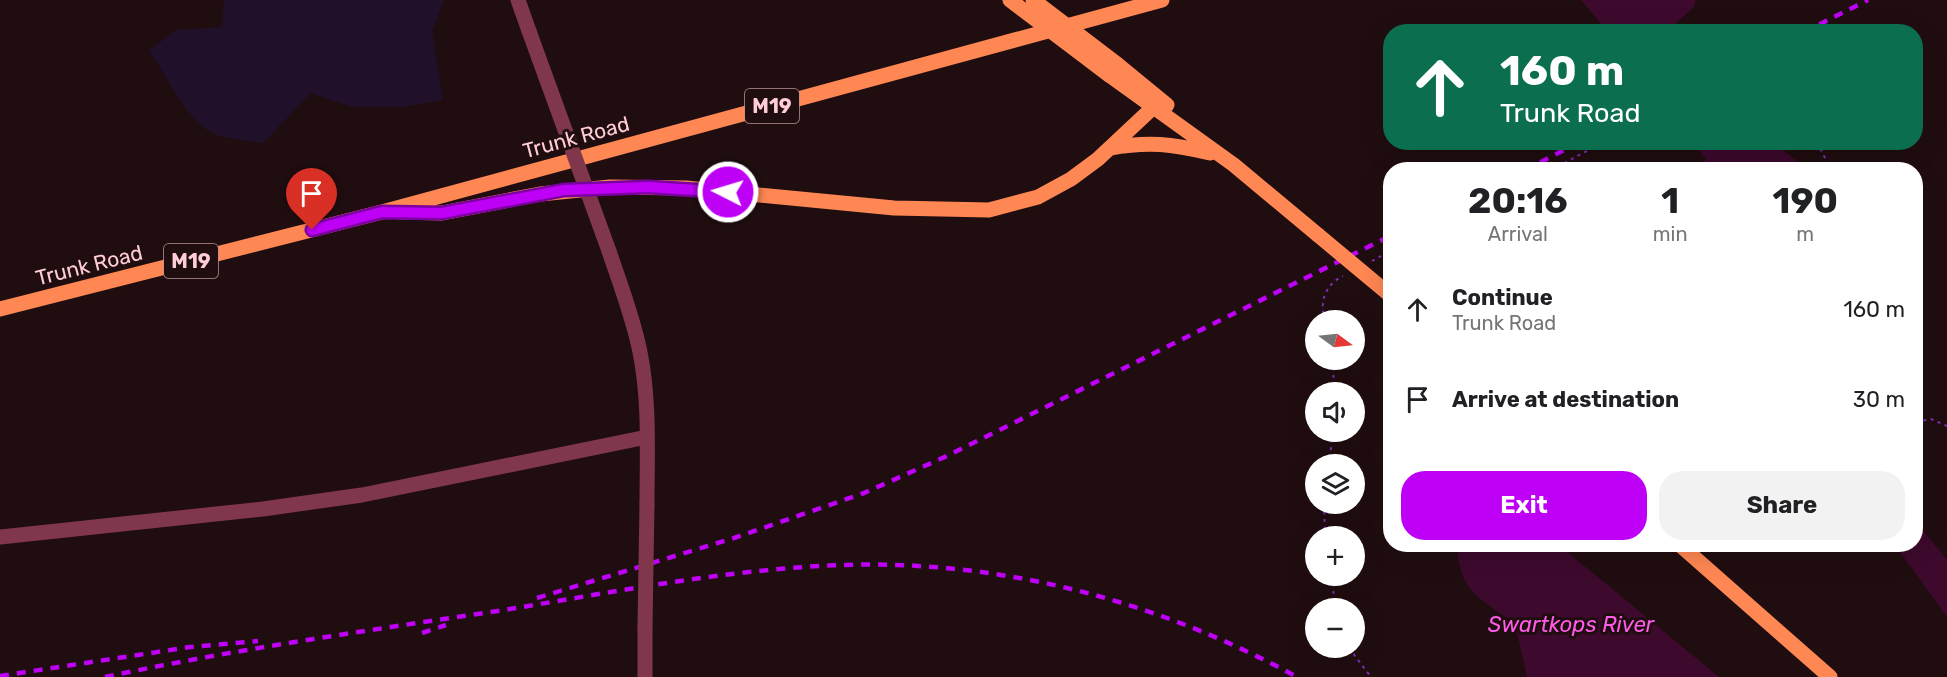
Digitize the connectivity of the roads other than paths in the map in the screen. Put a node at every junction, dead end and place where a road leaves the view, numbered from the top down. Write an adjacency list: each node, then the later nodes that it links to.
1 (518, 0): 13 (street, bridge)
2 (1010, 0): 5 (main road, bridge)
3 (1033, 0): 5 (main road, bridge)
4 (1162, 0): 10 (main road, Trunk Road / M19)
5 (1113, 70): 6 (main road)
6 (1157, 104): 7 (main road); 8 (main road); 9 (main road)
7 (1110, 148): 8 (main road); 10 (main road)
8 (1216, 154): 9 (main road)
9 (1234, 165): 11 (main road, bridge)
10 (382, 212): 12 (main road, Trunk Road / M19)
11 (1383, 289)
12 (0, 309)
13 (647, 437): 14 (street); 16 (street, bridge)
14 (0, 537)
15 (1688, 552): 17 (main road)
16 (645, 677)
17 (1830, 677)

